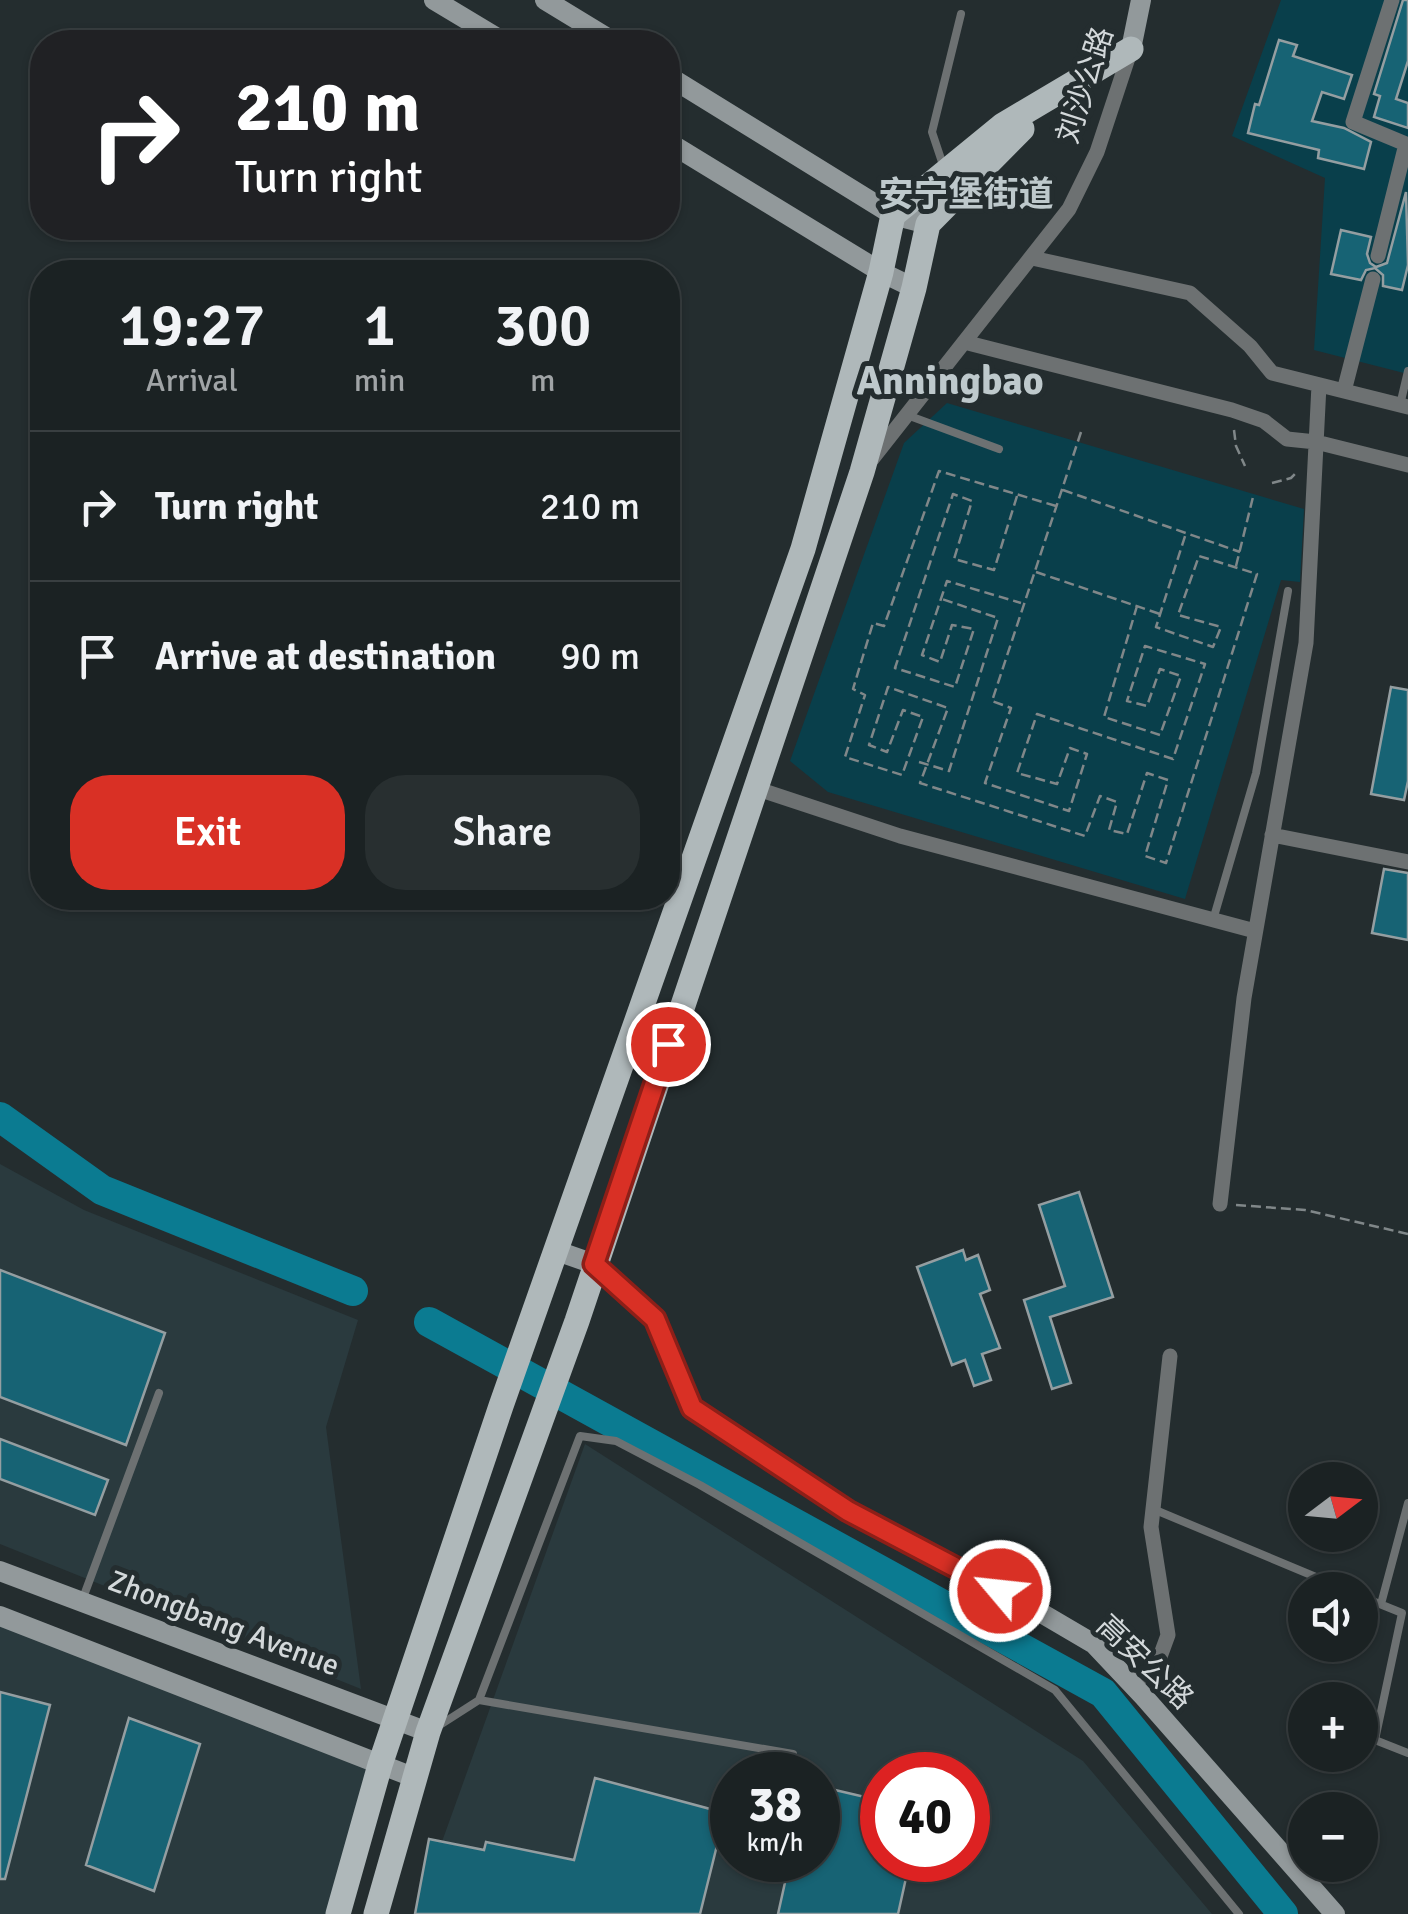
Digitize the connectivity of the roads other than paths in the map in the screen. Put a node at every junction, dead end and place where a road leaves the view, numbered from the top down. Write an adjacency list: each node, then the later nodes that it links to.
1 (434, 0): 6 (main road)
2 (545, 0): 7 (main road)
3 (1141, 0): 8 (main road, 刘沙公路)
4 (1392, 0): 14 (street)
5 (960, 14): 11 (lane)
6 (484, 30)
7 (594, 30)
8 (1131, 48): 11 (main road); 13 (main road); 15 (street, 刘沙公路)
9 (680, 83): 12 (main road)
10 (680, 149): 16 (main road)
11 (946, 172): 12 (main road)
12 (893, 214): 13 (main road); 16 (main road)
13 (928, 224): 18 (main road)
14 (1378, 256)
15 (1032, 258): 19 (street, 刘沙公路); 21 (street)
16 (881, 272): 18 (main road); 33 (main road)
17 (1372, 279): 22 (street)
18 (914, 288): 28 (main road)
19 (964, 342): 24 (street, 刘沙公路); 25 (street)
20 (1408, 370): 23 (lane)
21 (1319, 385): 22 (street); 25 (street)
22 (1344, 391): 23 (street)
23 (1404, 406)
24 (906, 415): 26 (lane); 28 (street, 刘沙公路)
25 (1316, 442): 27 (street); 31 (street)
26 (999, 449)
27 (1408, 465)
28 (862, 472): 30 (main road)
29 (1288, 590): 35 (lane)
30 (755, 788): 35 (street); 39 (main road)
31 (1272, 836): 32 (street); 36 (street)
32 (1408, 862)
33 (680, 899)
34 (676, 910): 38 (main road)
35 (1212, 920): 36 (street)
36 (1256, 931): 37 (street)
37 (1220, 1204)
38 (557, 1251): 39 (main road, 高安公路); 52 (main road)
39 (594, 1264): 50 (main road, 高安公路); 53 (main road)
40 (1170, 1356): 43 (street)
41 (159, 1394): 46 (lane)
42 (1408, 1503): 48 (lane)
43 (1153, 1509): 45 (lane); 50 (street)
44 (0, 1572): 46 (main road, Zhongbang Avenue)
45 (1303, 1572)
46 (81, 1602): 52 (main road, Zhongbang Avenue)
47 (1378, 1603): 48 (lane)
48 (1381, 1604): 55 (lane)
49 (0, 1616): 56 (main road)
50 (1132, 1685): 61 (main road, 高安公路)
51 (479, 1700): 53 (lane); 54 (lane); 60 (lane)
52 (397, 1720): 53 (main road, Zhongbang Avenue); 56 (main road)
53 (428, 1732): 57 (main road)
54 (781, 1752)
55 (1408, 1753)
56 (380, 1765): 57 (main road); 58 (main road)
57 (413, 1777): 59 (main road)
58 (338, 1914)
59 (376, 1914)
60 (1239, 1914)
61 (1335, 1914)

